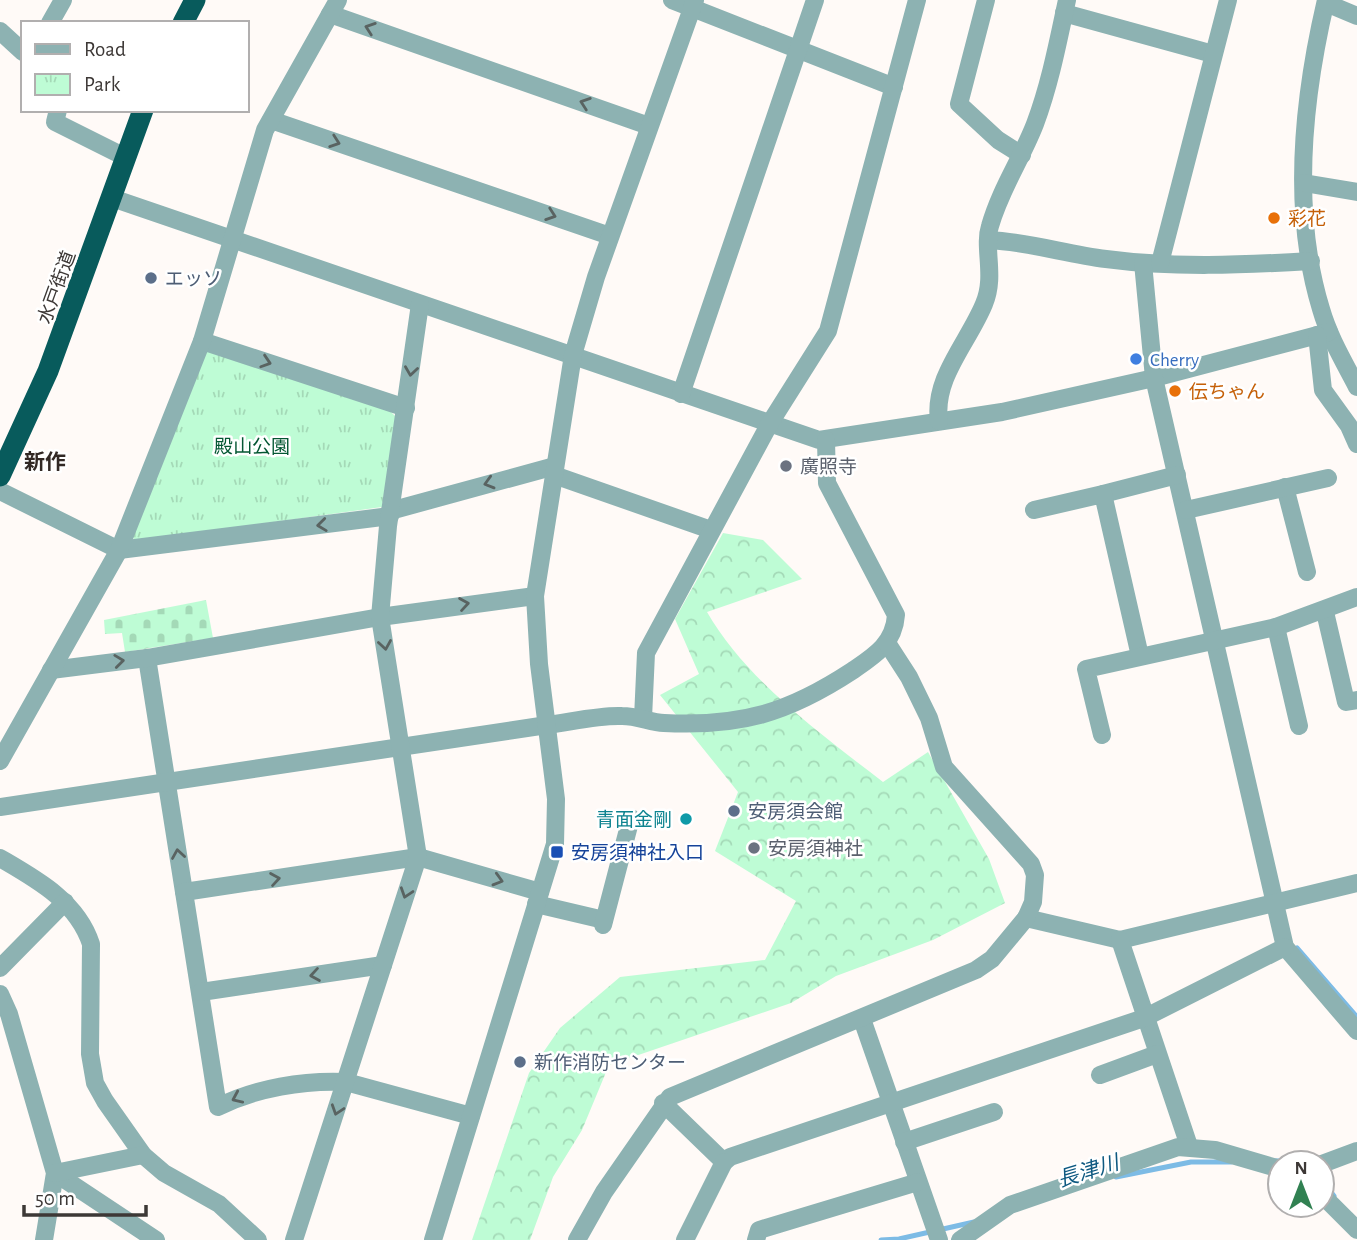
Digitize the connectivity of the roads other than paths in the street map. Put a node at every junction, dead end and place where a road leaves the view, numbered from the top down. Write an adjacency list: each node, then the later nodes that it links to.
1 (63, 0): 13 (street)
2 (195, 0): 14 (highway)
3 (672, 0): 9 (street)
4 (815, 0): 16 (street)
5 (917, 0): 19 (street)
6 (986, 0): 24 (street)
7 (1228, 0): 18 (street)
8 (1325, 1): 12 (street); 26 (street)
9 (693, 4): 16 (street); 23 (street)
10 (1065, 6): 18 (street); 24 (street)
11 (334, 7): 22 (street); 23 (street, one-way to 11)
12 (1357, 16)
13 (51, 21)
14 (184, 21)
15 (0, 32): 17 (street)
16 (798, 48): 19 (street); 40 (street)
17 (21, 50)
18 (1213, 54): 33 (street)
19 (894, 88): 43 (street)
20 (58, 112): 25 (street)
21 (143, 112): 25 (highway, 水戸街道)
22 (271, 120): 29 (street, one-way to 29); 30 (street)
23 (649, 126): 29 (street)
24 (1022, 155): 31 (street)
25 (125, 157): 28 (highway, 水戸街道)
26 (1304, 183): 27 (street); 32 (street)
27 (1357, 192)
28 (111, 198): 30 (street); 48 (highway, 水戸街道)
29 (610, 236): 37 (street)
30 (232, 239): 34 (street); 36 (street)
31 (989, 240): 33 (street); 42 (street)
32 (1311, 261): 33 (street); 35 (street)
33 (1152, 263): 38 (street)
34 (420, 304): 37 (street); 41 (street, one-way to 41)
35 (1323, 333): 38 (street); 39 (street); 45 (street)
36 (202, 341): 41 (street, one-way to 41); 57 (street)
37 (573, 355): 40 (street); 46 (street)
38 (1154, 378): 42 (street); 47 (street)
39 (1357, 387)
40 (681, 394): 43 (street)
41 (406, 408): 55 (street)
42 (939, 421): 44 (street)
43 (770, 423): 44 (street); 56 (street)
44 (826, 440): 65 (street)
45 (1357, 444)
46 (555, 470): 55 (street, one-way to 55); 56 (street); 59 (street)
47 (1177, 475): 52 (street); 54 (street)
48 (0, 476)
49 (1328, 478): 50 (street)
50 (1285, 487): 54 (street); 58 (street)
51 (0, 491): 57 (street)
52 (1103, 494): 53 (street); 66 (street)
53 (1034, 510)
54 (1186, 510): 64 (street)
55 (390, 514): 57 (street, one-way to 57); 62 (street)
56 (711, 530): 70 (street)
57 (119, 550): 68 (street)
58 (1307, 572)
59 (535, 596): 62 (street, one-way to 59); 71 (street)
60 (1357, 597): 61 (street)
61 (1325, 611): 63 (street); 69 (street)
62 (380, 617): 67 (street); 74 (street, one-way to 74)
63 (1276, 628): 64 (street); 72 (street)
64 (1214, 641): 66 (street); 85 (street)
65 (887, 643): 70 (street); 86 (street)
66 (1140, 656): 73 (street)
67 (146, 658): 68 (street, one-way to 67); 76 (street)
68 (51, 670): 75 (street)
69 (1357, 700)
70 (643, 718): 71 (street)
71 (547, 724): 74 (street); 83 (street)
72 (1299, 726)
73 (1102, 735)
74 (401, 746): 76 (street); 79 (street)
75 (0, 761)
76 (166, 781): 77 (street); 82 (street, one-way to 76)
77 (0, 807)
78 (631, 818): 83 (street)
79 (418, 857): 82 (street, one-way to 79); 83 (street, one-way to 83); 89 (street, one-way to 89)
80 (0, 858): 84 (street)
81 (1357, 883): 85 (street)
82 (184, 892): 91 (street)
83 (538, 898): 102 (street)
84 (65, 902): 90 (street); 106 (street)
85 (1276, 902): 87 (street); 88 (street)
86 (1026, 918): 87 (street); 94 (street)
87 (1120, 940): 93 (street)
88 (1284, 947): 93 (street); 95 (street)
89 (383, 965): 91 (street, one-way to 91); 98 (street)
90 (0, 968)
91 (201, 992): 98 (street, one-way to 91)
92 (0, 994): 110 (street)
93 (1144, 1018): 96 (street); 100 (street)
94 (862, 1019): 99 (street); 100 (street)
95 (1357, 1031)
96 (1157, 1054): 97 (street); 104 (street)
97 (1100, 1075)
98 (346, 1082): 102 (street); 118 (street, one-way to 118)
99 (663, 1103): 108 (street); 120 (street)
100 (891, 1103): 103 (street); 108 (street)
101 (994, 1112): 103 (street)
102 (471, 1116): 119 (street)
103 (904, 1142): 111 (street)
104 (1189, 1146): 109 (street); 123 (street)
105 (1357, 1151): 107 (street)
106 (143, 1155): 110 (street); 117 (street)
107 (1336, 1159)
108 (724, 1162): 114 (street)
109 (1266, 1165)
110 (55, 1173): 115 (street); 116 (street)
111 (918, 1182): 121 (street); 122 (street)
112 (1336, 1209): 113 (street)
113 (1357, 1230)
114 (690, 1238)
115 (44, 1240)
116 (156, 1240)
117 (258, 1240)
118 (294, 1240)
119 (433, 1240)
120 (577, 1240)
121 (756, 1240)
122 (939, 1240)
123 (960, 1240)

